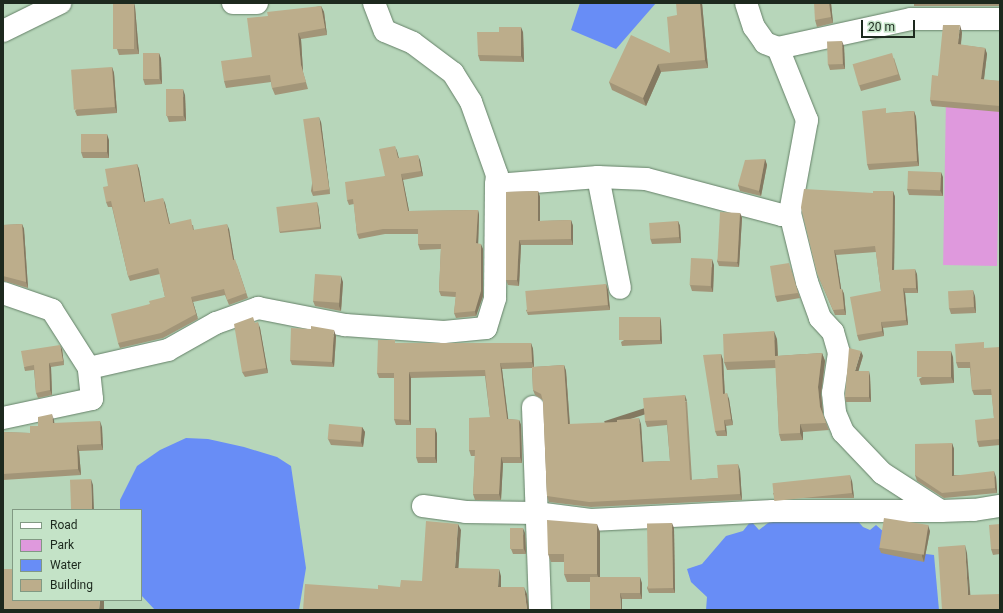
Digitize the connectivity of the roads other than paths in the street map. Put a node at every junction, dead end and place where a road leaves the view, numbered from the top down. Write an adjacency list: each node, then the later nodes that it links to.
1 (60, 3): 8 (street)
2 (233, 3): 3 (street)
3 (257, 3)
4 (374, 3): 11 (street)
5 (746, 3): 9 (street)
6 (911, 11): 7 (street); 9 (street)
7 (1000, 19)
8 (3, 31)
9 (778, 48): 12 (street)
10 (598, 177): 11 (street); 12 (street); 13 (street)
11 (496, 185): 15 (street)
12 (790, 213): 20 (street)
13 (620, 288)
14 (3, 292): 15 (street)
15 (89, 368): 17 (street)
16 (533, 407): 21 (street)
17 (3, 418)
18 (423, 506): 21 (street)
19 (1000, 506): 20 (street)
20 (941, 511): 21 (street)
21 (536, 513): 22 (street)
22 (540, 610)

